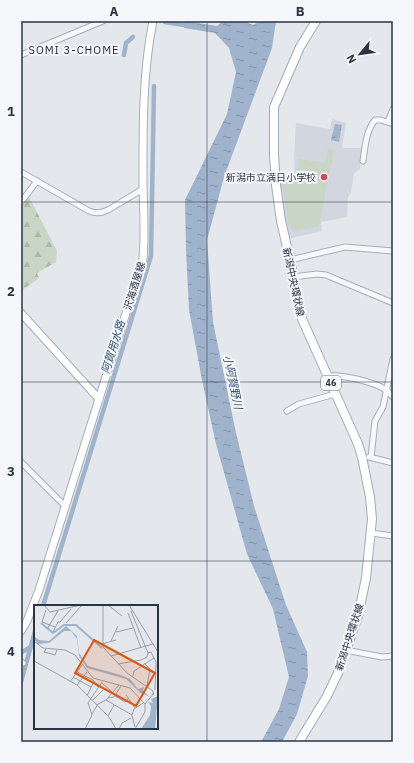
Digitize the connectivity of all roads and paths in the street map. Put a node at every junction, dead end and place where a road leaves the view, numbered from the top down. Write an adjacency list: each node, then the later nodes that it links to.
1 (104, 21): 4 (street)
2 (154, 21): 10 (main road, 沢海酒屋線)
3 (316, 21): 13 (main road, 新潟中央環状線 / 46)
4 (21, 55)
5 (393, 109): 6 (street)
6 (391, 123): 7 (street)
7 (363, 161)
8 (21, 172): 9 (street)
9 (36, 181): 10 (street); 11 (street)
10 (143, 189): 22 (main road, 沢海酒屋線)
11 (21, 202)
12 (393, 252): 13 (street)
13 (290, 260): 14 (main road, 新潟中央環状線 / 46)
14 (293, 277): 15 (street); 18 (main road, 新潟中央環状線 / 46)
15 (393, 303)
16 (21, 313): 22 (main road)
17 (393, 359): 19 (street)
18 (328, 376): 19 (street); 20 (main road, 新潟中央環状線 / 46)
19 (386, 390): 21 (street); 25 (street)
20 (335, 394): 23 (street); 24 (main road, 新潟中央環状線 / 46)
21 (393, 397)
22 (99, 399): 28 (main road, 沢海酒屋線)
23 (287, 411)
24 (362, 457): 25 (street); 29 (main road, 新潟中央環状線 / 46)
25 (371, 457): 27 (street)
26 (21, 462): 28 (street)
27 (393, 463)
28 (65, 506): 31 (main road, 沢海酒屋線)
29 (371, 533): 30 (street); 32 (main road, 新潟中央環状線 / 46)
30 (393, 536)
31 (21, 631)
32 (345, 650): 33 (street); 34 (main road, 新潟中央環状線 / 46)
33 (393, 656)
34 (302, 741)

